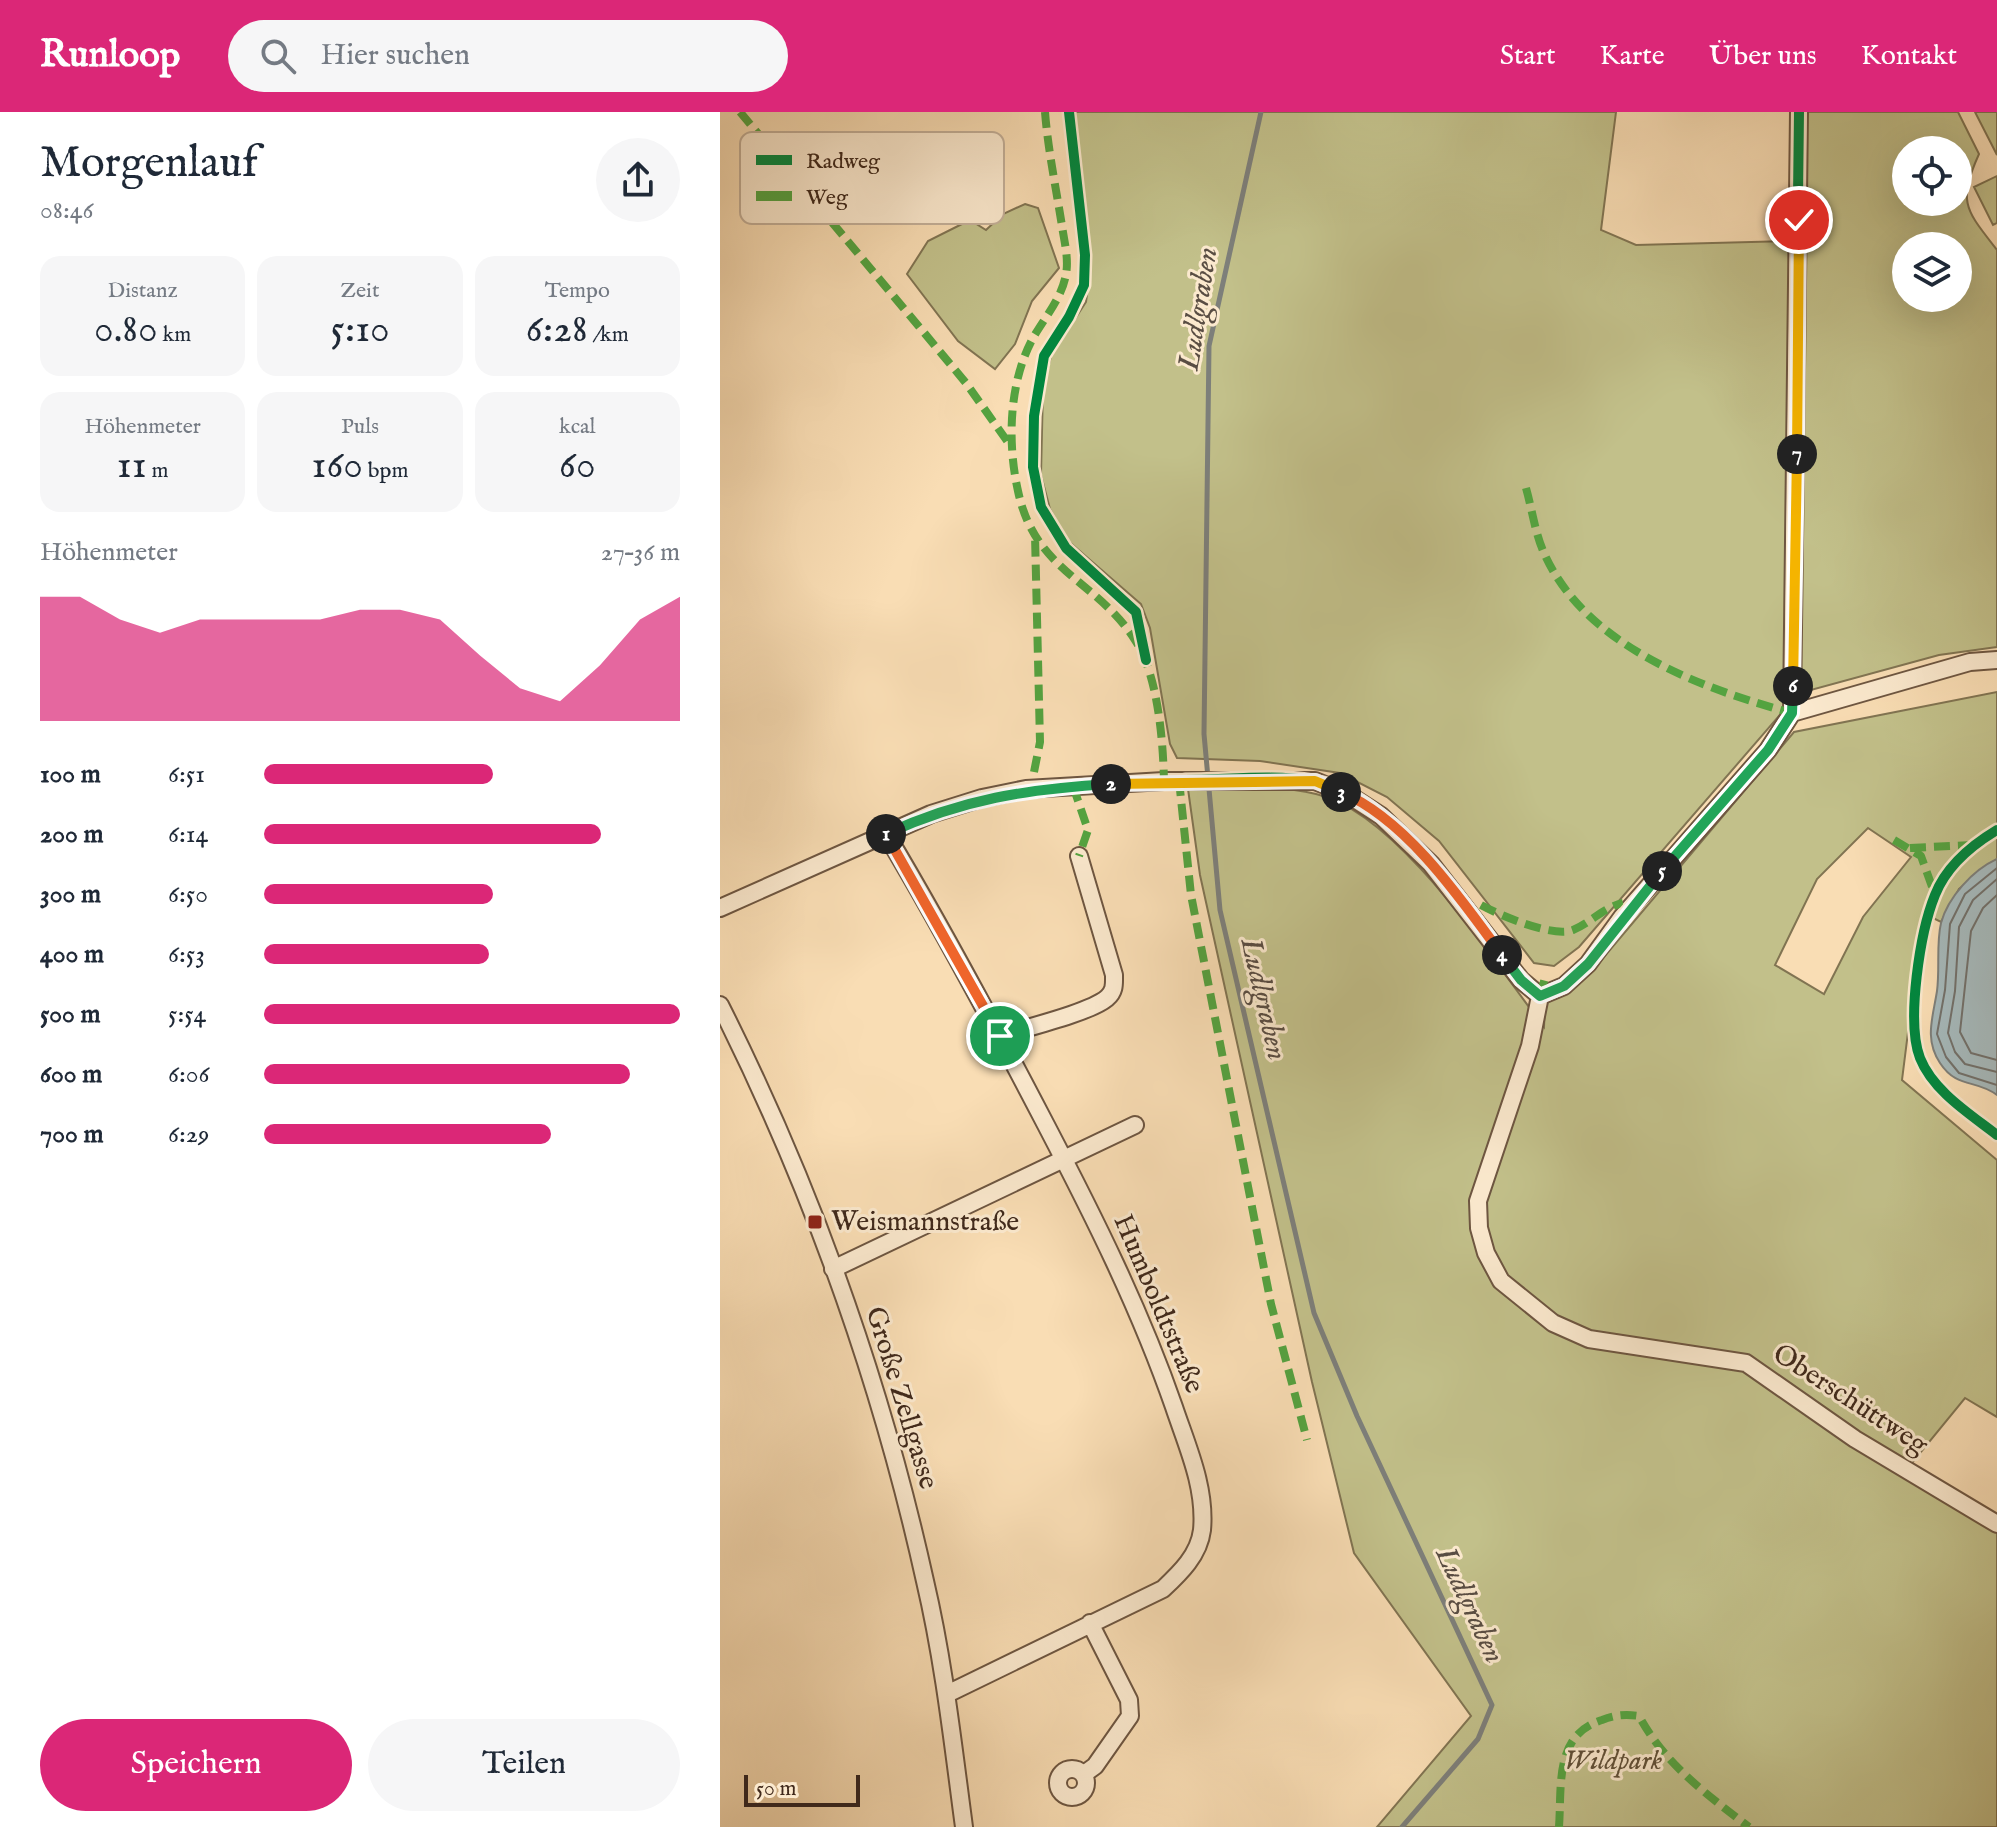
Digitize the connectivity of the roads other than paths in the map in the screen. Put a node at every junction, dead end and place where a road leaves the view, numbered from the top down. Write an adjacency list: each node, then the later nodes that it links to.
1 (1799, 112): 3 (street)
2 (1997, 660): 3 (street)
3 (1792, 713): 7 (street)
4 (886, 834): 6 (street); 7 (street); 9 (street, Humboldtstraße)
5 (1079, 856): 9 (street)
6 (720, 908)
7 (1540, 996): 13 (street, Oberschüttweg)
8 (720, 1005): 12 (street, Große Zellgasse)
9 (1000, 1036): 11 (street, Humboldtstraße)
10 (1135, 1125): 11 (street)
11 (1063, 1158): 12 (street); 14 (street, Humboldtstraße)
12 (833, 1269): 15 (street, Große Zellgasse)
13 (1997, 1524)
14 (1090, 1623): 15 (street, Humboldtstraße); 16 (street)
15 (947, 1694): 17 (street, Große Zellgasse)
16 (1084, 1774)
17 (964, 1827)

